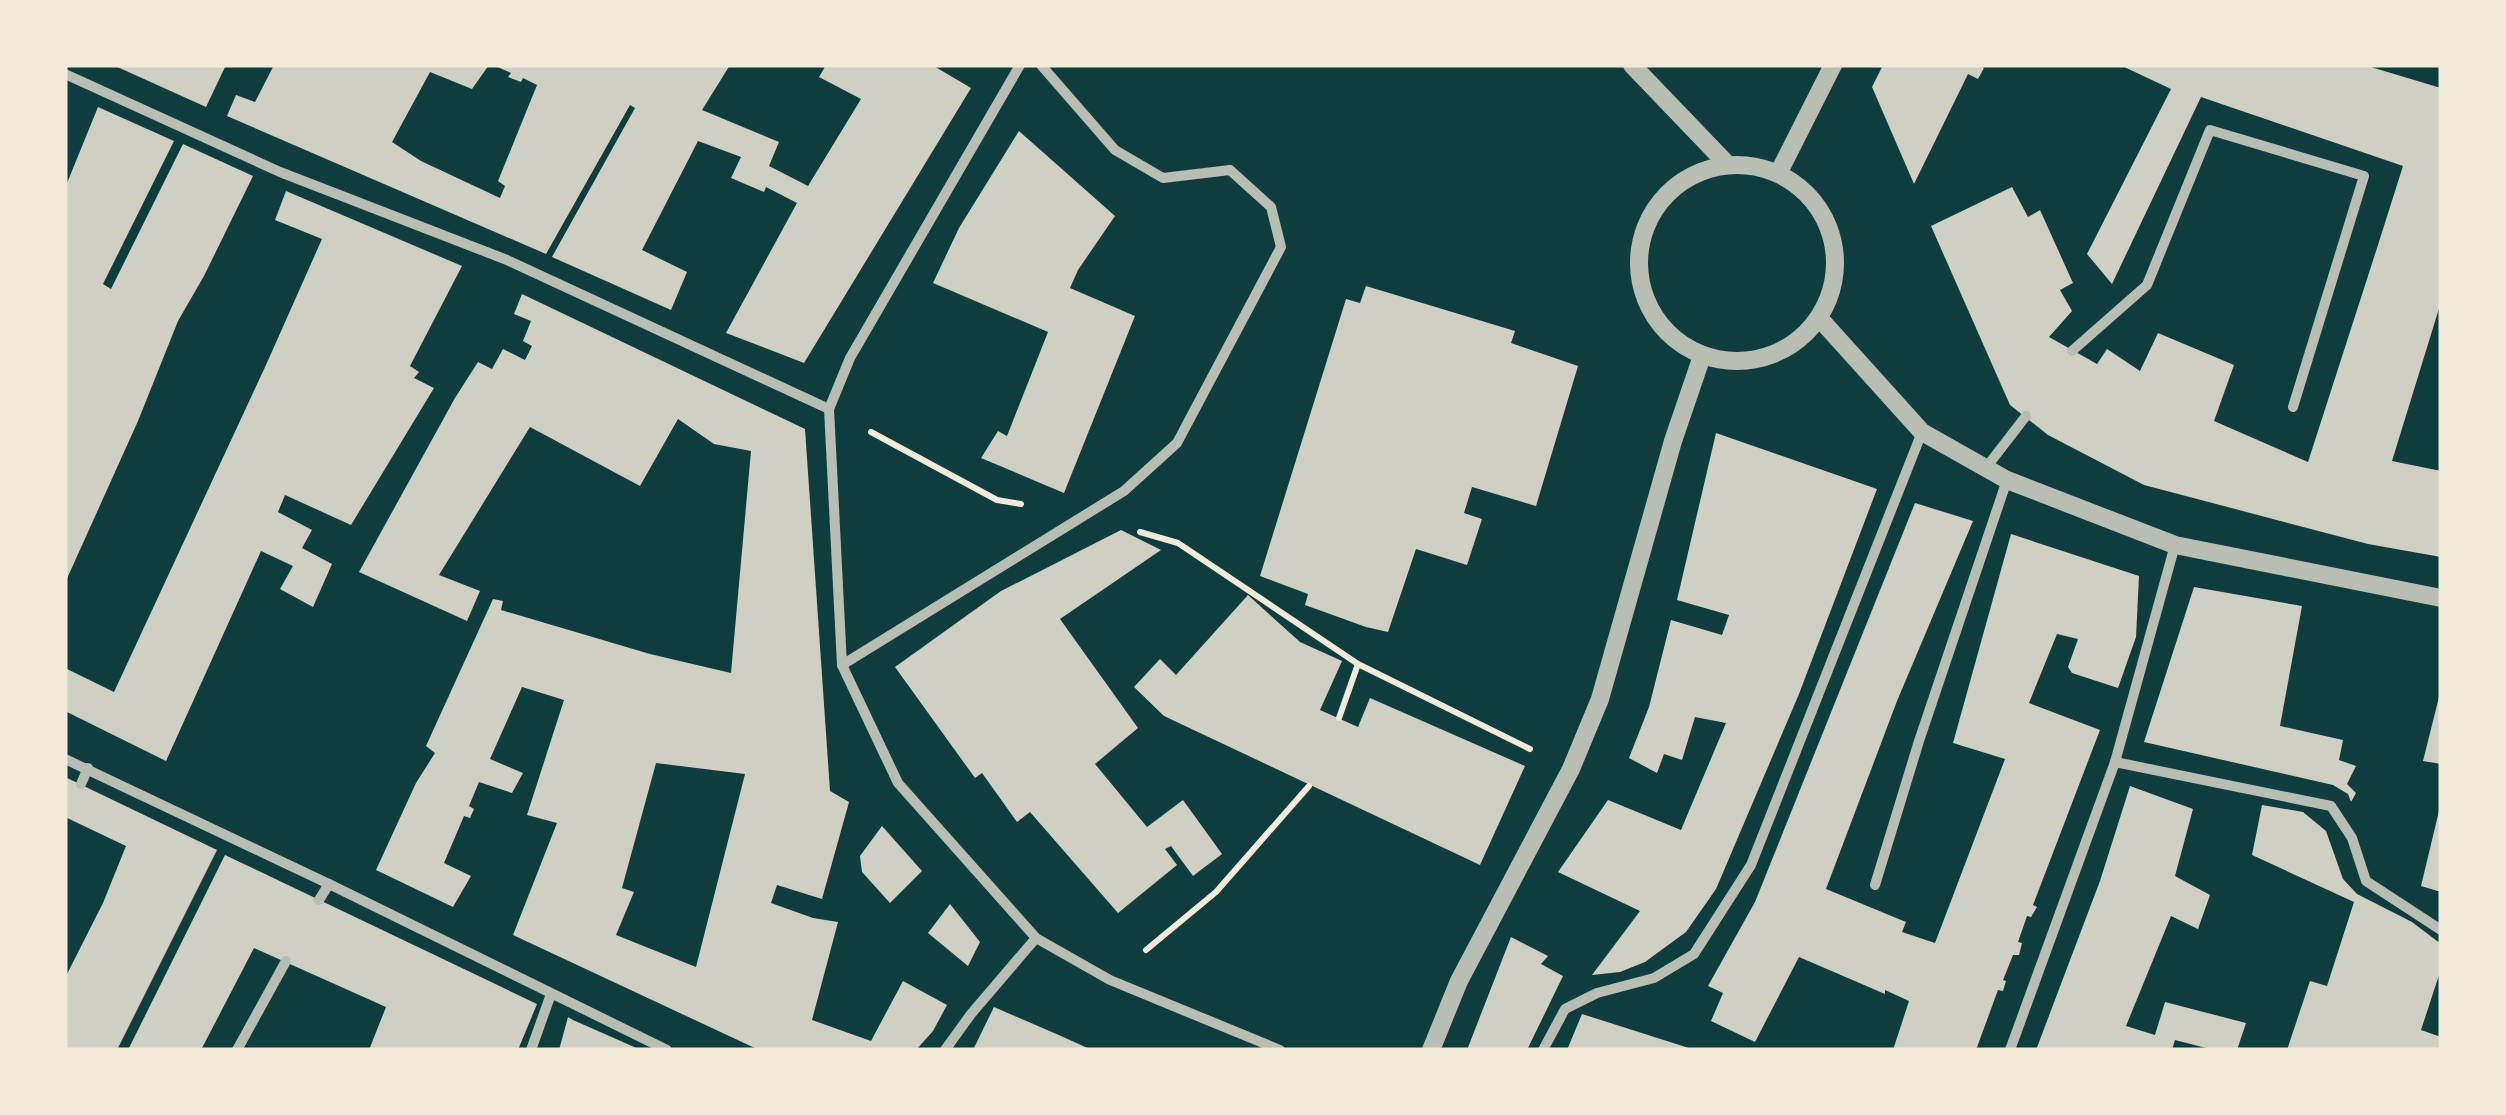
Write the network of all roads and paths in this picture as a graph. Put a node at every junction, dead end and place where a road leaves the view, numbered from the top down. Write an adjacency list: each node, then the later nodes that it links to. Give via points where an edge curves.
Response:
1 (1020, 65): 11 (street, via 850,358)
2 (1040, 65): 17 (street, via 1115,150 1163,178 1230,170 1271,207 1281,246 1177,443 1124,492)
3 (1632, 65): 6 (street)
4 (1833, 65): 7 (street)
5 (65, 74): 11 (street, via 280,172 507,260)
6 (1727, 164): 7 (street); 10 (street, via 1677,182 1644,224 1638,278 1659,327)
7 (1779, 172): 8 (street, via 1822,209 1839,265)
8 (1821, 320): 10 (street, via 1768,360); 14 (street)
9 (2072, 350): 12 (street, via 2147,285 2210,130 2364,176)
10 (1701, 358): 26 (street, via 1600,698)
11 (829, 408): 17 (path, via 998,500); 21 (street)
12 (2293, 408)
13 (2026, 416): 15 (street)
14 (1922, 432): 15 (street); 43 (street, via 1752,865 1694,954 1654,978 1565,1009)
15 (1984, 470): 16 (street)
16 (2007, 480): 18 (street); 30 (street)
17 (1082, 516): 20 (path, via 1178,543); 21 (street)
18 (2174, 546): 19 (street); 24 (street)
19 (2441, 598)
20 (1358, 664): 22 (path); 26 (path)
21 (842, 665): 33 (street, via 898,783)
22 (1339, 718)
23 (65, 759): 25 (street)
24 (2115, 762): 32 (street, via 2331,806 2352,838 2366,880); 44 (street)
25 (88, 768): 27 (street); 29 (street)
26 (1571, 769): 42 (street, via 1460,980)
27 (80, 784)
28 (1309, 786): 35 (path, via 1216,892)
29 (328, 884): 31 (street); 36 (street)
30 (1875, 885)
31 (319, 900)
32 (2441, 930)
33 (1036, 938): 35 (street); 40 (street)
34 (286, 961): 37 (street)
35 (1110, 980): 41 (street)
36 (551, 994): 38 (street); 39 (street)
37 (237, 1050)
38 (530, 1050)
39 (666, 1050)
40 (946, 1050)
41 (1280, 1050)
42 (1431, 1050)
43 (1543, 1050)
44 (2010, 1050)

